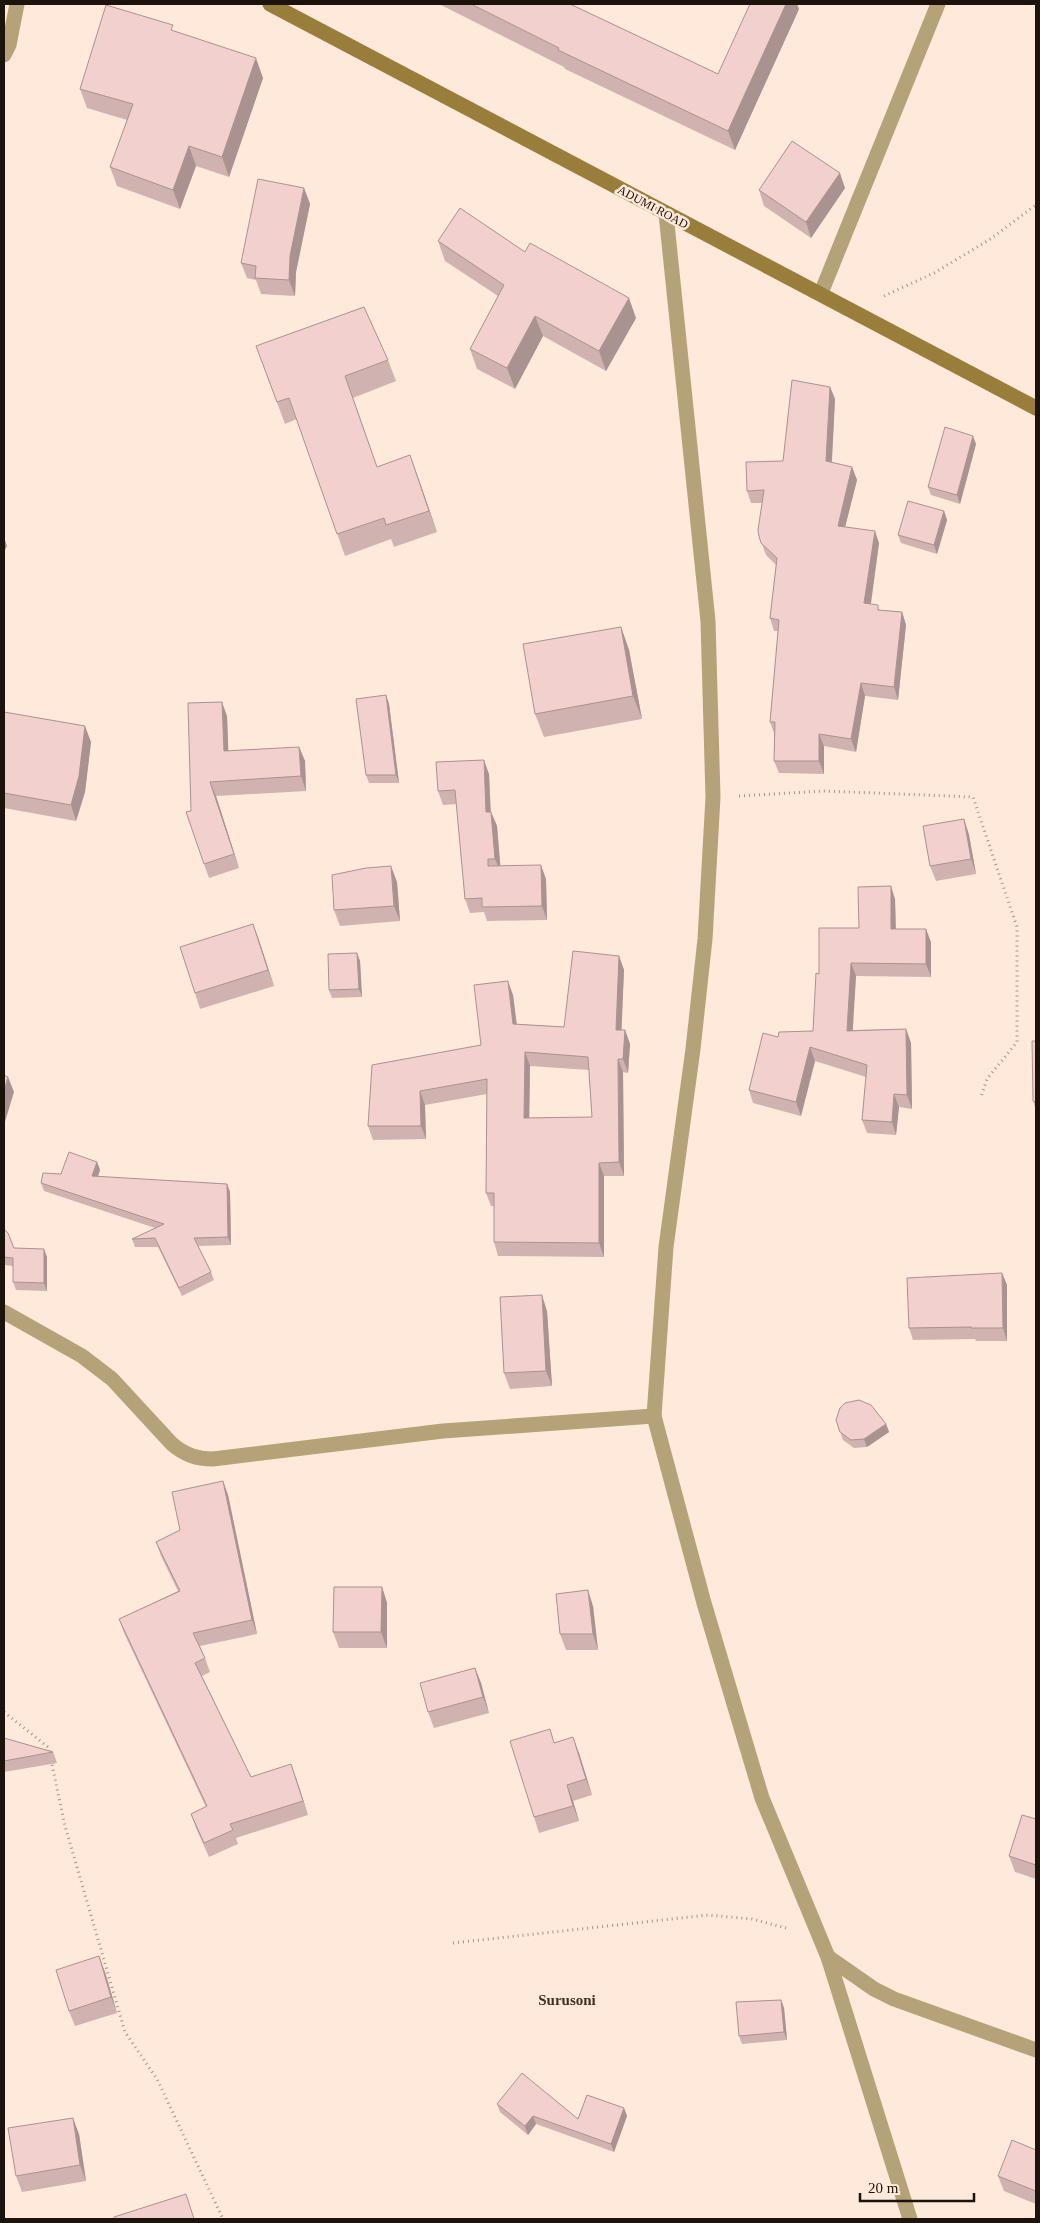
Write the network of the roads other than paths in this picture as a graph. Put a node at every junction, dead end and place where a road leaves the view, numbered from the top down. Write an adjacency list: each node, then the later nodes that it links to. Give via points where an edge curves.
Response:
1 (17, 4): 4 (street)
2 (270, 4): 5 (main road, ADUMI ROAD)
3 (938, 4): 6 (street)
4 (4, 55)
5 (666, 214): 6 (main road, ADUMI ROAD); 9 (street, via 708,622 714,798 705,939 666,1247)
6 (821, 293): 7 (main road, ADUMI ROAD)
7 (1036, 408)
8 (4, 1312): 9 (street, via 82,1356 112,1379 172,1444 182,1452 203,1459 443,1431)
9 (654, 1416): 10 (street, via 704,1603 762,1798)
10 (828, 1957): 11 (street, via 894,1999); 12 (street)
11 (1036, 2050)
12 (910, 2219)

